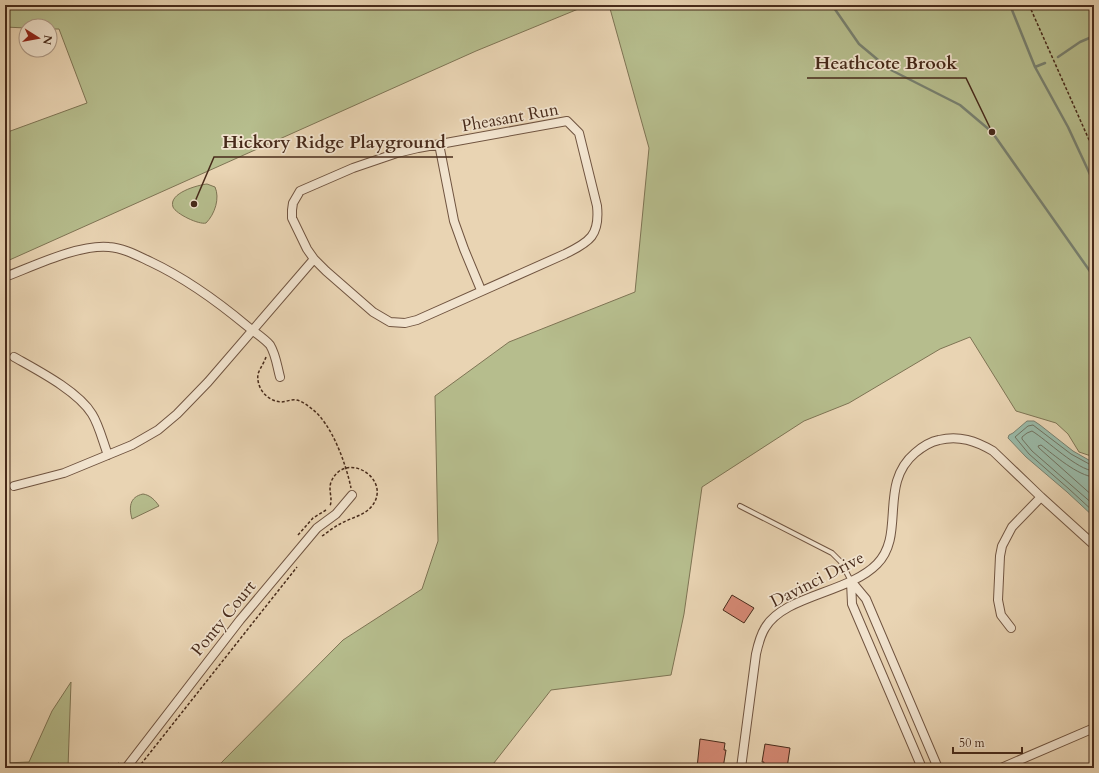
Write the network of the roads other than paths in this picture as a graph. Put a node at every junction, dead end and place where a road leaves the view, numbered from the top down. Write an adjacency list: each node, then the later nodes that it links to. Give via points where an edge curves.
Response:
1 (439, 144): 2 (street, Pheasant Run, via 397,153 353,168 300,191 293,203 292,218); 4 (street, via 454,221); 4 (street, Pheasant Run, via 567,121 579,133 597,206 598,218 592,236 570,251)
2 (314, 259): 4 (street, Pheasant Run, via 373,312 390,322 405,323 417,320); 5 (street)
3 (5, 277): 5 (street, via 73,252 92,247 109,247 138,255 171,271 218,302)
4 (481, 290)
5 (252, 330): 7 (street, via 269,344); 8 (street, via 177,414 151,434)
6 (14, 357): 8 (street, via 47,376 81,402 92,414)
7 (280, 377)
8 (108, 455): 9 (street, via 64,472)
9 (14, 486)
10 (352, 495): 19 (street, Ponty Court, via 336,514 317,528 184,691)
11 (1041, 497): 13 (street, Davinci Drive); 14 (street, Davinci Drive, via 993,451 984,446 962,438 934,441 910,457 897,481 893,492 890,542 886,553 870,570); 15 (street, via 1012,527 1002,546 998,600 1001,615)
12 (740, 506): 14 (lane, via 832,553 841,562)
13 (1094, 545)
14 (851, 581): 16 (street, via 866,599); 17 (street, via 852,604); 20 (street, Davinci Drive, via 784,609 773,617 765,628 756,654)
15 (1011, 628)
16 (895, 667): 17 (street); 22 (street)
17 (882, 672): 21 (street)
18 (1094, 728): 23 (street)
19 (126, 768)
20 (742, 768)
21 (922, 768)
22 (938, 768)
23 (1001, 768)

